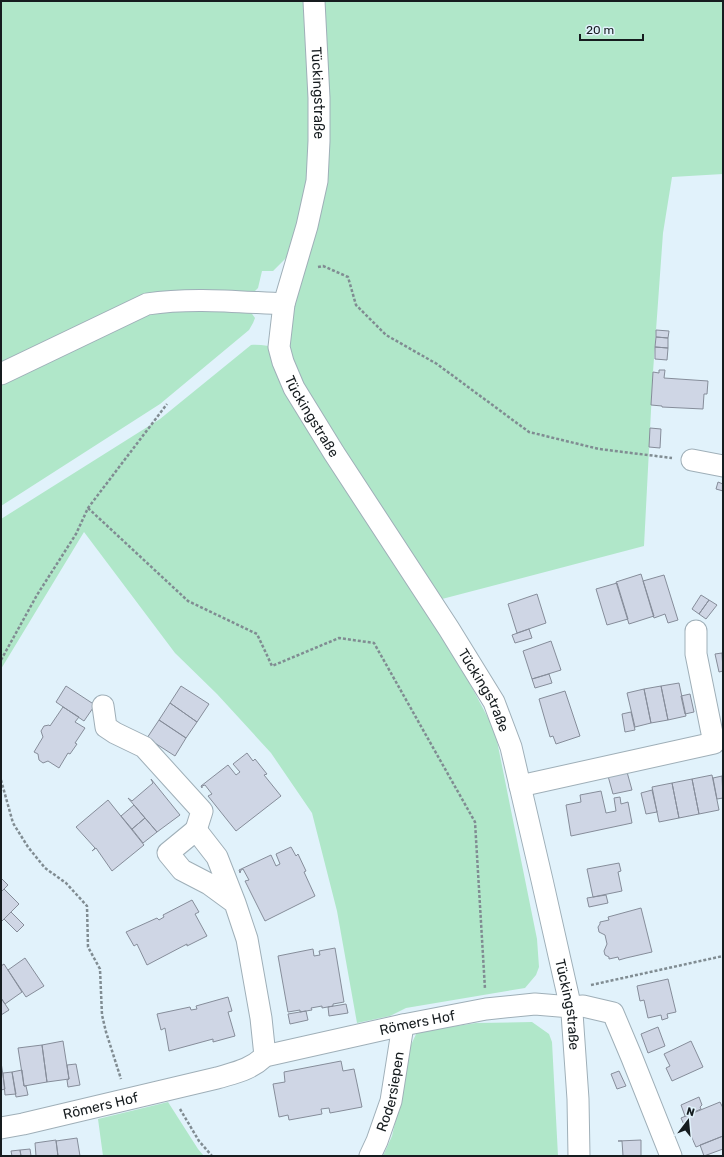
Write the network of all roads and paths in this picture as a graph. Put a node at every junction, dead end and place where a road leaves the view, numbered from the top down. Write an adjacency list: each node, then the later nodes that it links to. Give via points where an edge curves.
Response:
1 (314, 1): 2 (street, Tückingstraße, via 320,141 317,181 307,226)
2 (293, 270): 3 (street, Tückingstraße); 6 (path, via 323,266 348,277 356,305 386,335 437,364 529,432 599,449)
3 (284, 304): 4 (street, via 168,301 147,304); 13 (street, Tückingstraße, via 279,347 294,388 494,702 511,746)
4 (1, 374)
5 (168, 404): 8 (path)
6 (692, 460): 7 (street)
7 (723, 466)
8 (88, 508): 10 (path, via 76,534 37,595); 18 (path, via 188,601 257,634 272,666 339,638 374,643 475,822)
9 (696, 630): 13 (street, via 696,654 714,743)
10 (1, 660)
11 (103, 706): 14 (street, via 106,727 144,747 202,811)
12 (1, 780): 22 (path, via 13,823 28,847 45,868 66,883 87,906 88,947 100,969 102,1015)
13 (520, 786): 17 (street, Tückingstraße)
14 (196, 830): 15 (street, via 217,857); 15 (street, via 168,853 182,870 209,884)
15 (236, 903): 20 (street, via 247,939)
16 (723, 956): 17 (path)
17 (569, 999): 18 (street, Römers Hof); 26 (street, Tückingstraße, via 575,1050); 27 (street, Römers Hof, via 583,1006 613,1013)
18 (486, 1009): 19 (street, Römers Hof)
19 (403, 1025): 20 (street, Römers Hof); 25 (street, Rodersiepen, via 391,1101 378,1141)
20 (266, 1056): 21 (street, Römers Hof, via 246,1070)
21 (171, 1088): 22 (street, Römers Hof); 24 (path, via 199,1141)
22 (128, 1100): 23 (street, Römers Hof)
23 (1, 1128)
24 (212, 1156)
25 (370, 1156)
26 (579, 1156)
27 (671, 1156)

